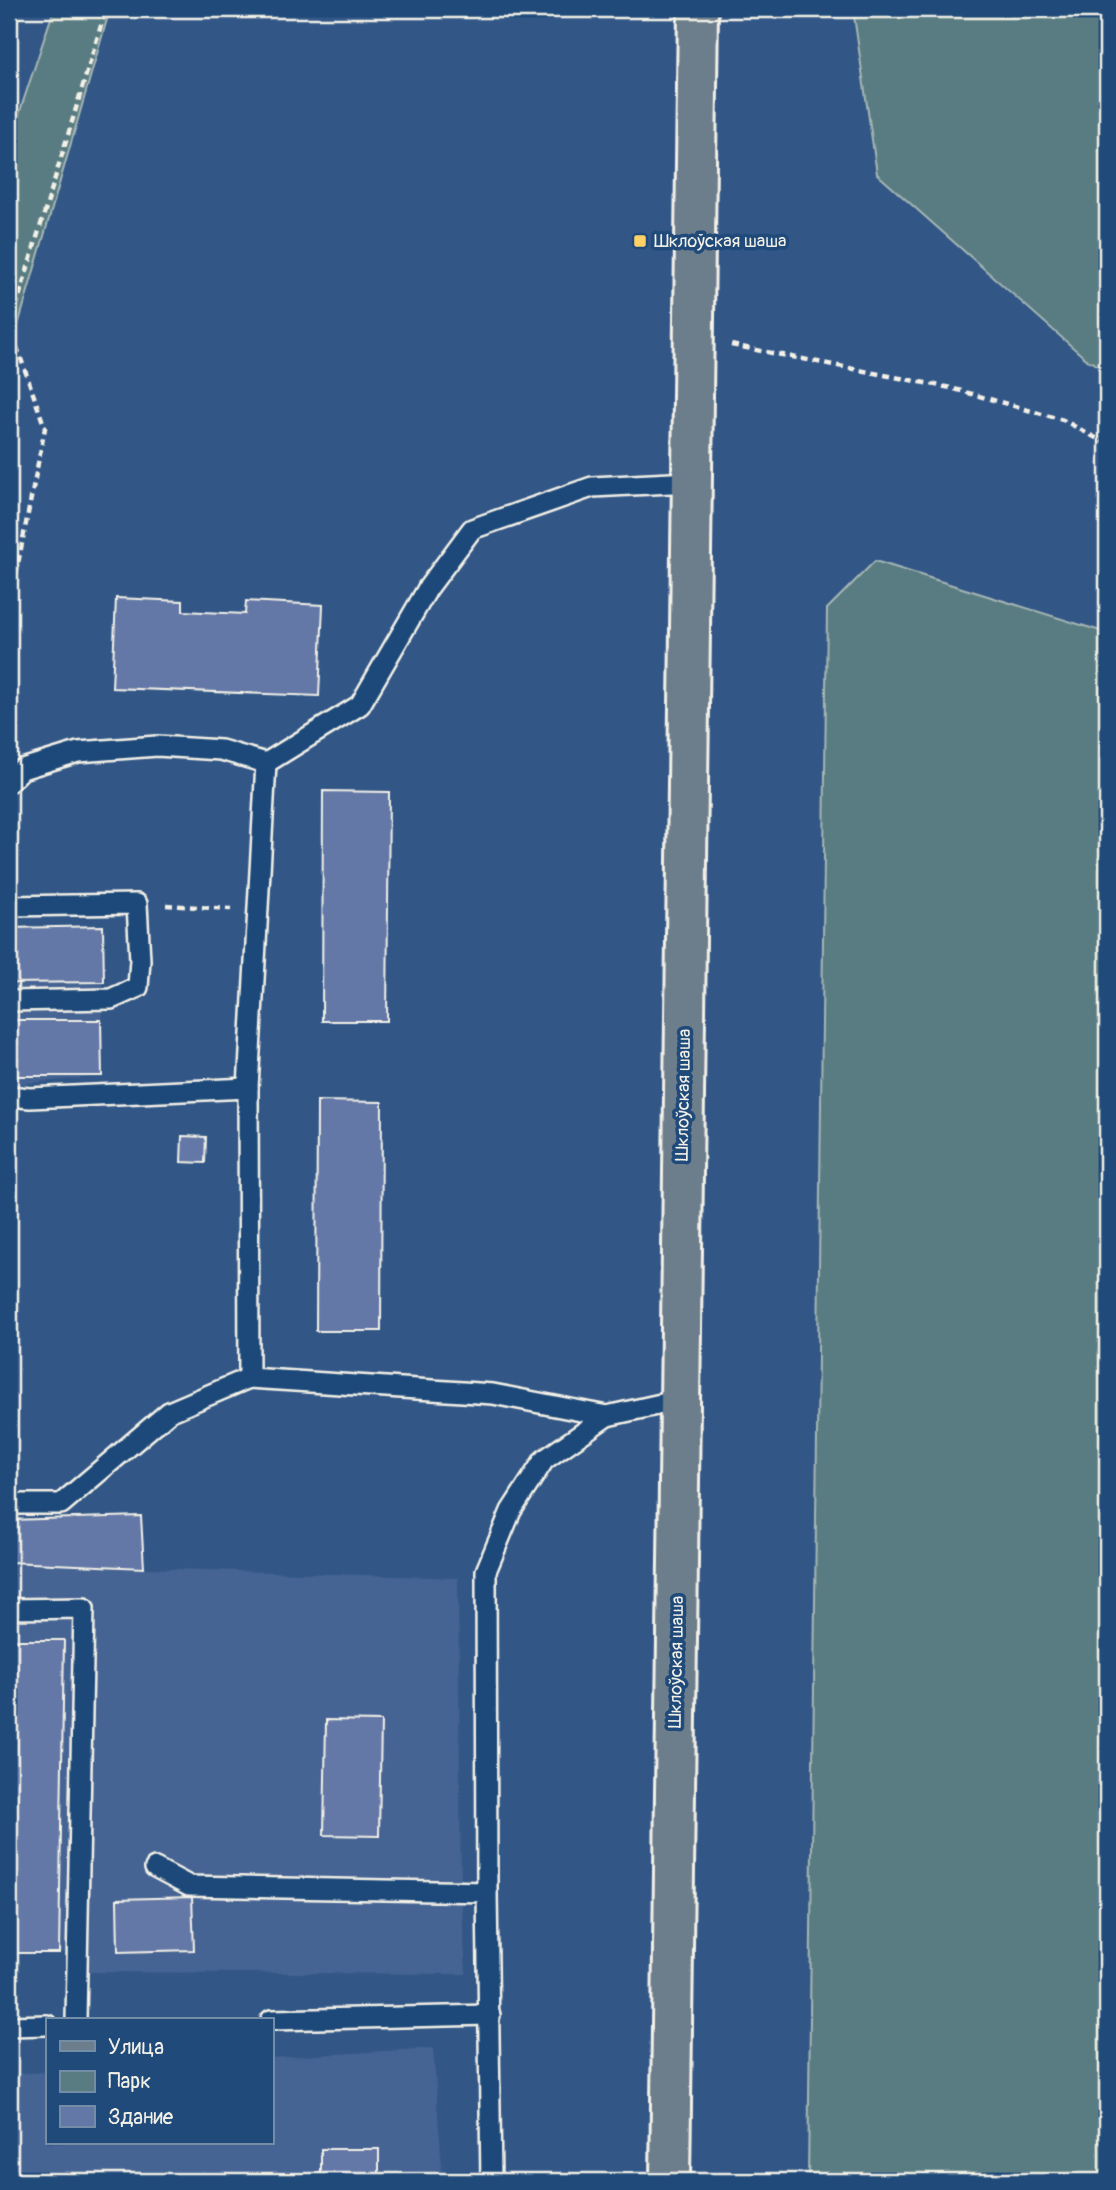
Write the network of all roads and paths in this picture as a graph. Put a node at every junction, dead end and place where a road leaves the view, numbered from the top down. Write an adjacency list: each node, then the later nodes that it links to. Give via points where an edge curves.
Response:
1 (106, 9): 6 (path, via 10,327 45,428)
2 (698, 9): 3 (main road, Шклоўская шаша)
3 (693, 344): 4 (path, via 723,344 951,388 1063,420); 5 (main road, Шклоўская шаша)
4 (1107, 444)
5 (691, 482): 7 (lane, via 592,487 471,529 428,588 359,705); 16 (main road, Шклоўская шаша)
6 (9, 609)
7 (266, 764): 8 (lane, via 221,750 157,746 78,752 22,769); 11 (lane)
8 (9, 782)
9 (137, 904): 10 (lane); 11 (path); 12 (lane, via 138,987 111,999)
10 (9, 906)
11 (258, 911): 13 (lane)
12 (9, 1001)
13 (248, 1088): 14 (lane); 15 (lane)
14 (9, 1096)
15 (249, 1378): 17 (lane, via 493,1394); 18 (lane, via 169,1412 61,1504)
16 (679, 1400): 17 (lane); 28 (main road, Шклоўская шаша)
17 (607, 1416): 21 (lane, via 544,1460 511,1511 486,1571)
18 (9, 1504)
19 (9, 1609): 23 (lane, via 83,1608)
20 (155, 1868): 21 (lane, via 189,1886)
21 (487, 1892): 22 (lane)
22 (490, 2015): 24 (lane); 27 (lane)
23 (76, 2018)
24 (273, 2020)
25 (46, 2025): 26 (lane)
26 (9, 2026)
27 (491, 2181)
28 (670, 2181)

